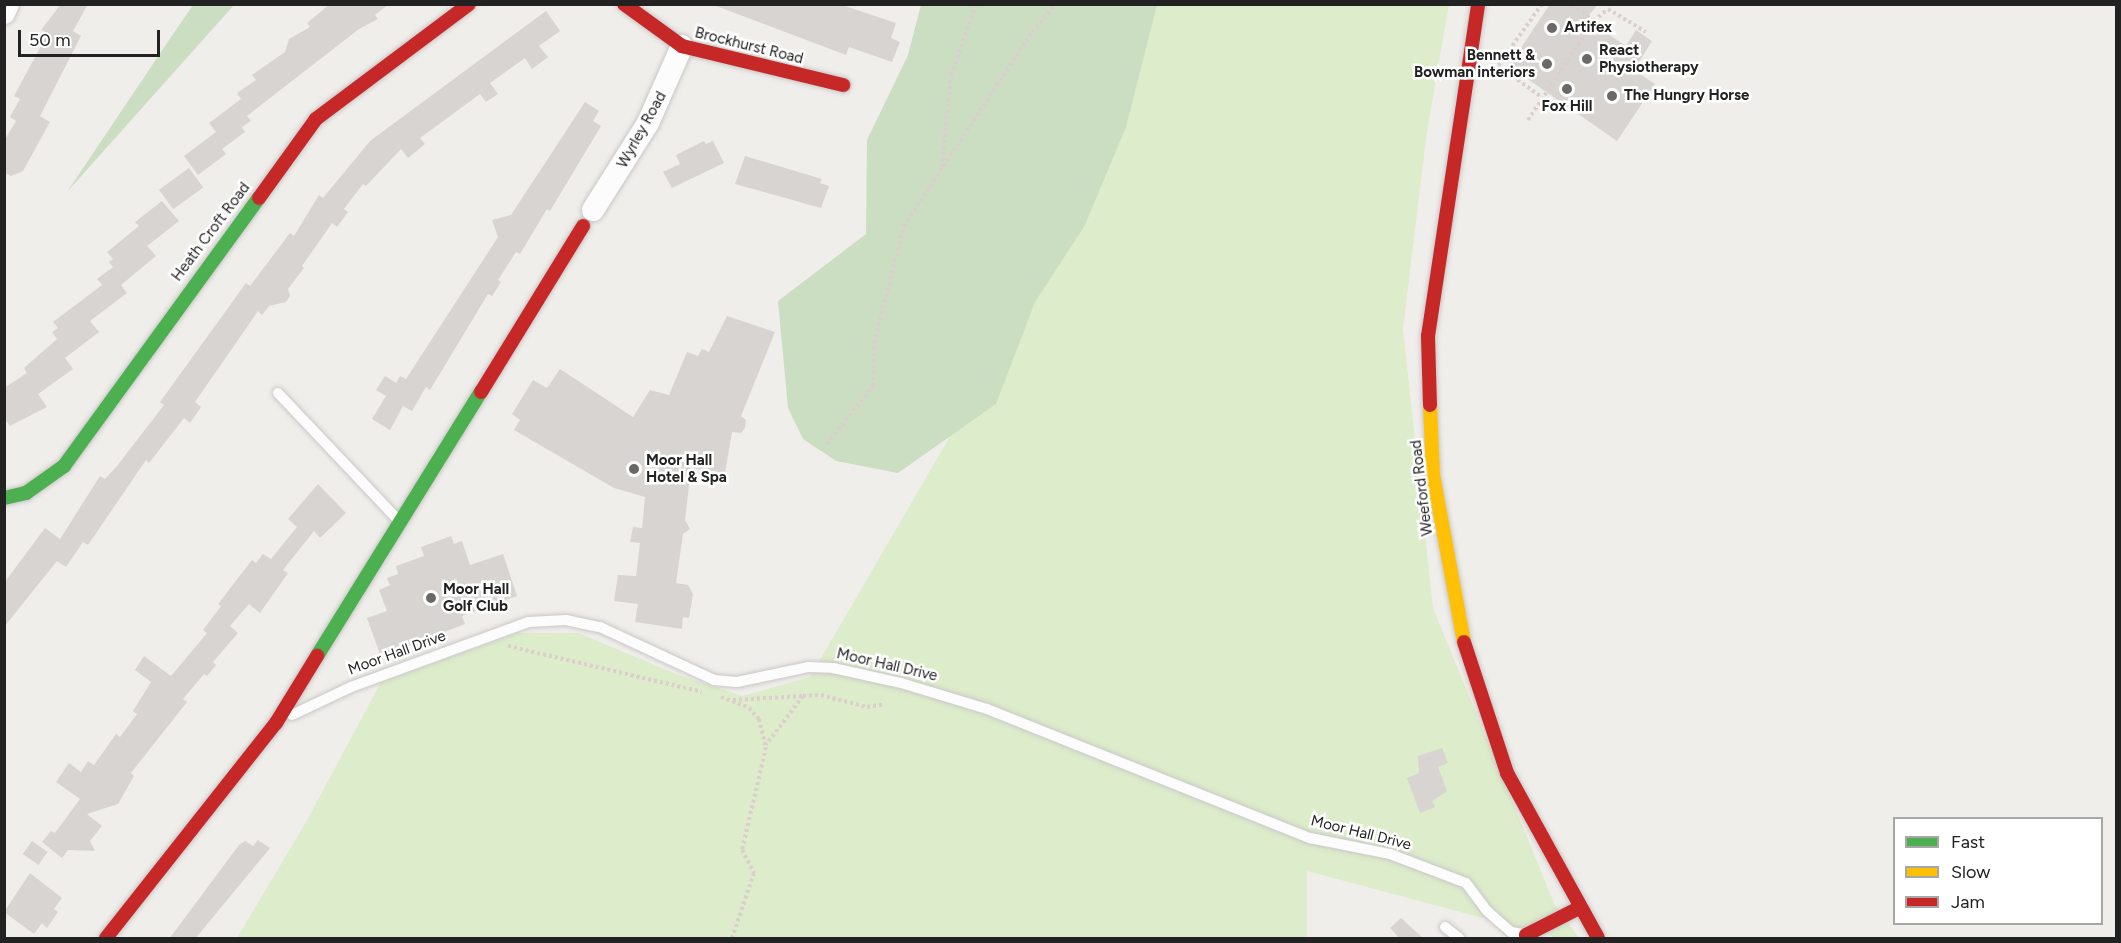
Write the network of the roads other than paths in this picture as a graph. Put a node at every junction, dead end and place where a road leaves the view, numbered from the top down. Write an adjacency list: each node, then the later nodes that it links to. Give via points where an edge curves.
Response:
1 (8, 4): 5 (street)
2 (469, 4): 10 (street, Heath Croft Road, via 316,119 64,466 26,493)
3 (624, 4): 6 (street, Brockhurst Road)
4 (1478, 4): 13 (street, Weeford Road, via 1428,336 1433,475 1456,612 1479,696 1508,773)
5 (4, 13)
6 (682, 46): 7 (street, Brockhurst Road); 8 (street, Wyrley Road, via 648,123)
7 (843, 86)
8 (588, 218): 11 (street)
9 (278, 393): 11 (lane)
10 (4, 498)
11 (400, 522): 12 (street)
12 (276, 723): 15 (lane, Moor Hall Drive, via 351,687 529,622 566,620 600,627 714,680 737,682 808,667 833,668 901,682 987,709 1310,838 1390,854 1466,883 1487,911 1511,932); 16 (street, Moor Hall Drive)
13 (1580, 908): 15 (street, Moor Hall Drive); 18 (street, Weeford Road)
14 (1445, 927): 17 (lane)
15 (1527, 937)
16 (106, 939)
17 (1459, 939)
18 (1598, 939)

